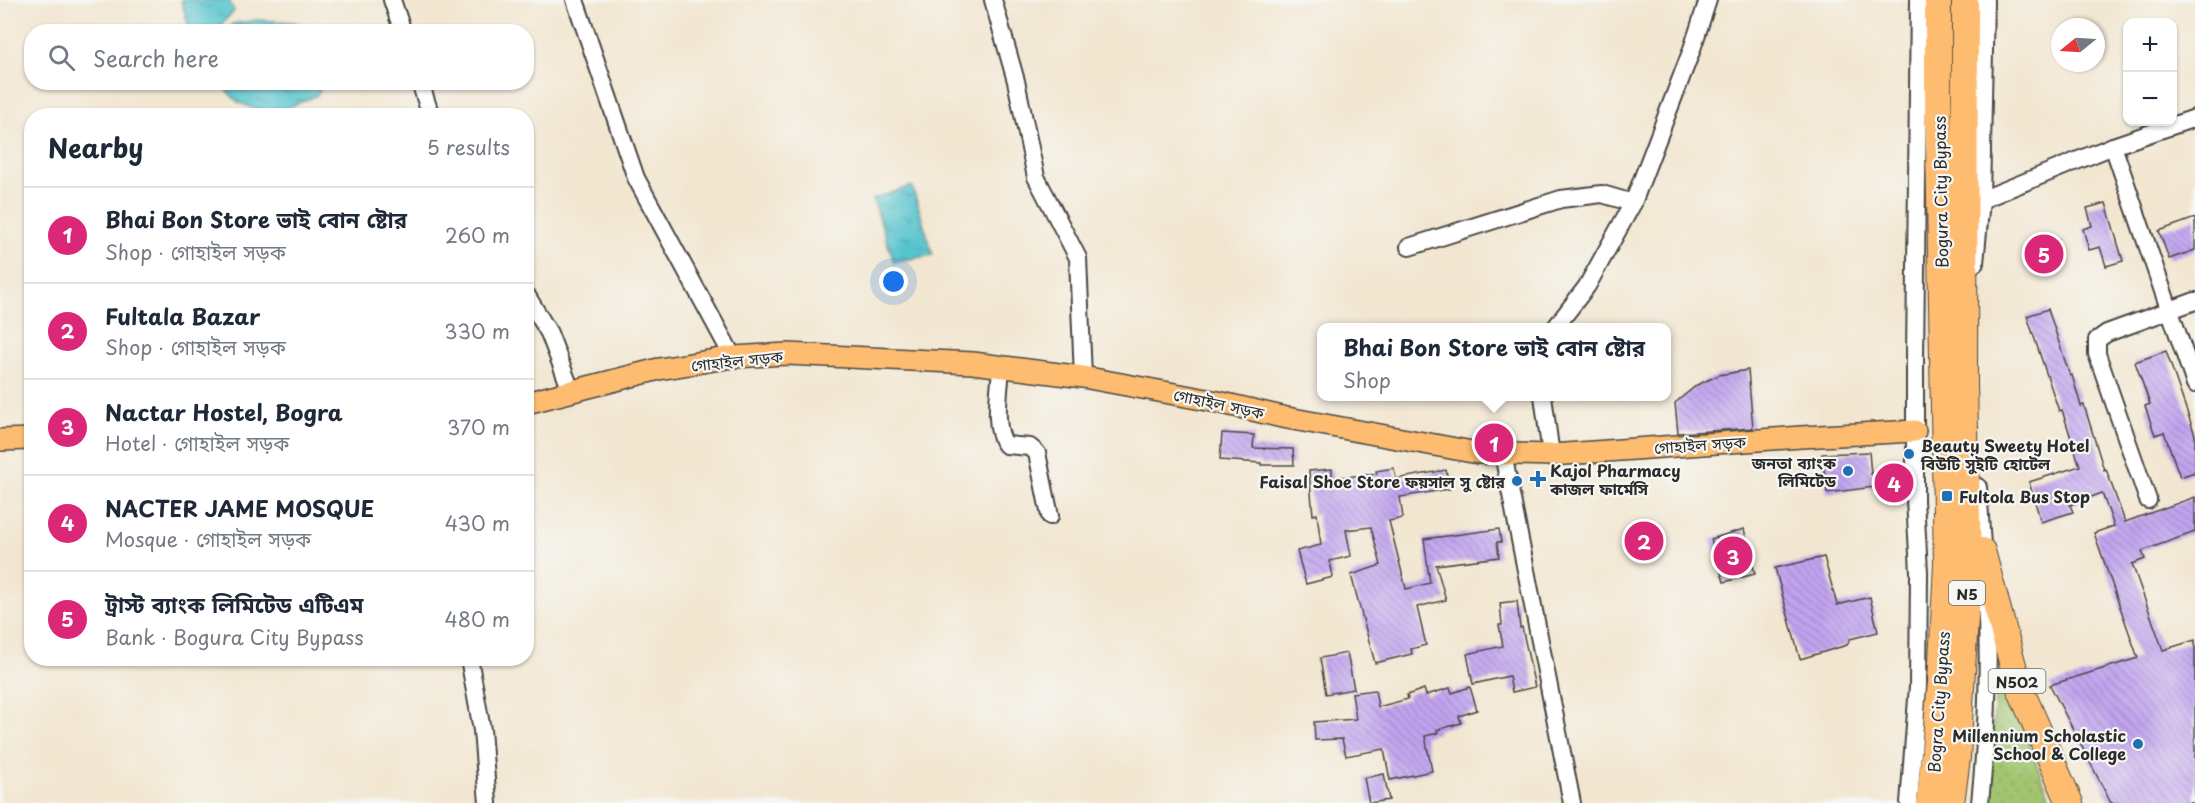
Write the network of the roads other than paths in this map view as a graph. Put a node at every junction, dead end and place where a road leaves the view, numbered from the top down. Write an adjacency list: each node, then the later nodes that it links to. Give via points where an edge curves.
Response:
1 (392, 0): 9 (street)
2 (575, 0): 21 (street, via 636,178)
3 (993, 0): 23 (street, via 1016,81 1036,177 1078,258)
4 (1708, 0): 15 (street)
5 (1919, 0): 29 (street)
6 (1938, 0): 24 (highway, Bogura City Bypass / N5, via 1938,94)
7 (1965, 0): 24 (highway, Bogura City Bypass)
8 (1985, 0): 14 (street)
9 (400, 24)
10 (423, 90): 11 (street)
11 (428, 108)
12 (2195, 118): 13 (street)
13 (2113, 146): 14 (street); 19 (street)
14 (1981, 200): 36 (street, via 1973,282 1975,447)
15 (1633, 203): 16 (street, via 1602,194 1562,199); 20 (street, via 1587,286)
16 (1409, 247)
17 (2195, 301): 19 (street)
18 (534, 308): 26 (street, via 549,333)
19 (2169, 309): 25 (street); 34 (street, via 2107,333 2097,340 2096,346)
20 (1558, 323)
21 (733, 357): 22 (main road, গোহাইল সড়ক, via 878,357); 26 (main road, গোহাইল সড়ক, via 659,369)
22 (1001, 367): 23 (main road, গোহাইল সড়ক); 35 (street, via 998,427 1002,440 1006,445 1030,447 1036,453)
23 (1083, 377): 32 (main road, গোহাইল সড়ক, via 1402,440)
24 (1953, 384): 41 (highway, Bogra City Bypass / N5, via 1941,682); 42 (highway, Bogra City Bypass / N5, via 1968,565)
25 (2195, 384)
26 (572, 393): 27 (main road, গোহাইল সড়ক)
27 (534, 401)
28 (1544, 401): 33 (street)
29 (1915, 431): 33 (main road, গোহাইল সড়ক); 40 (street, via 1918,686)
30 (24, 439): 31 (main road)
31 (0, 440)
32 (1503, 454): 33 (main road, গোহাইল সড়ক); 39 (street)
33 (1551, 455)
34 (2148, 500)
35 (1050, 516)
36 (1982, 552): 43 (street, via 1989,644 1987,735); 44 (highway, N502, via 2018,684)
37 (470, 666): 38 (street, via 482,730)
38 (488, 803)
39 (1572, 803)
40 (1909, 803)
41 (1930, 803)
42 (1952, 803)
43 (1980, 803)
44 (2070, 803)

